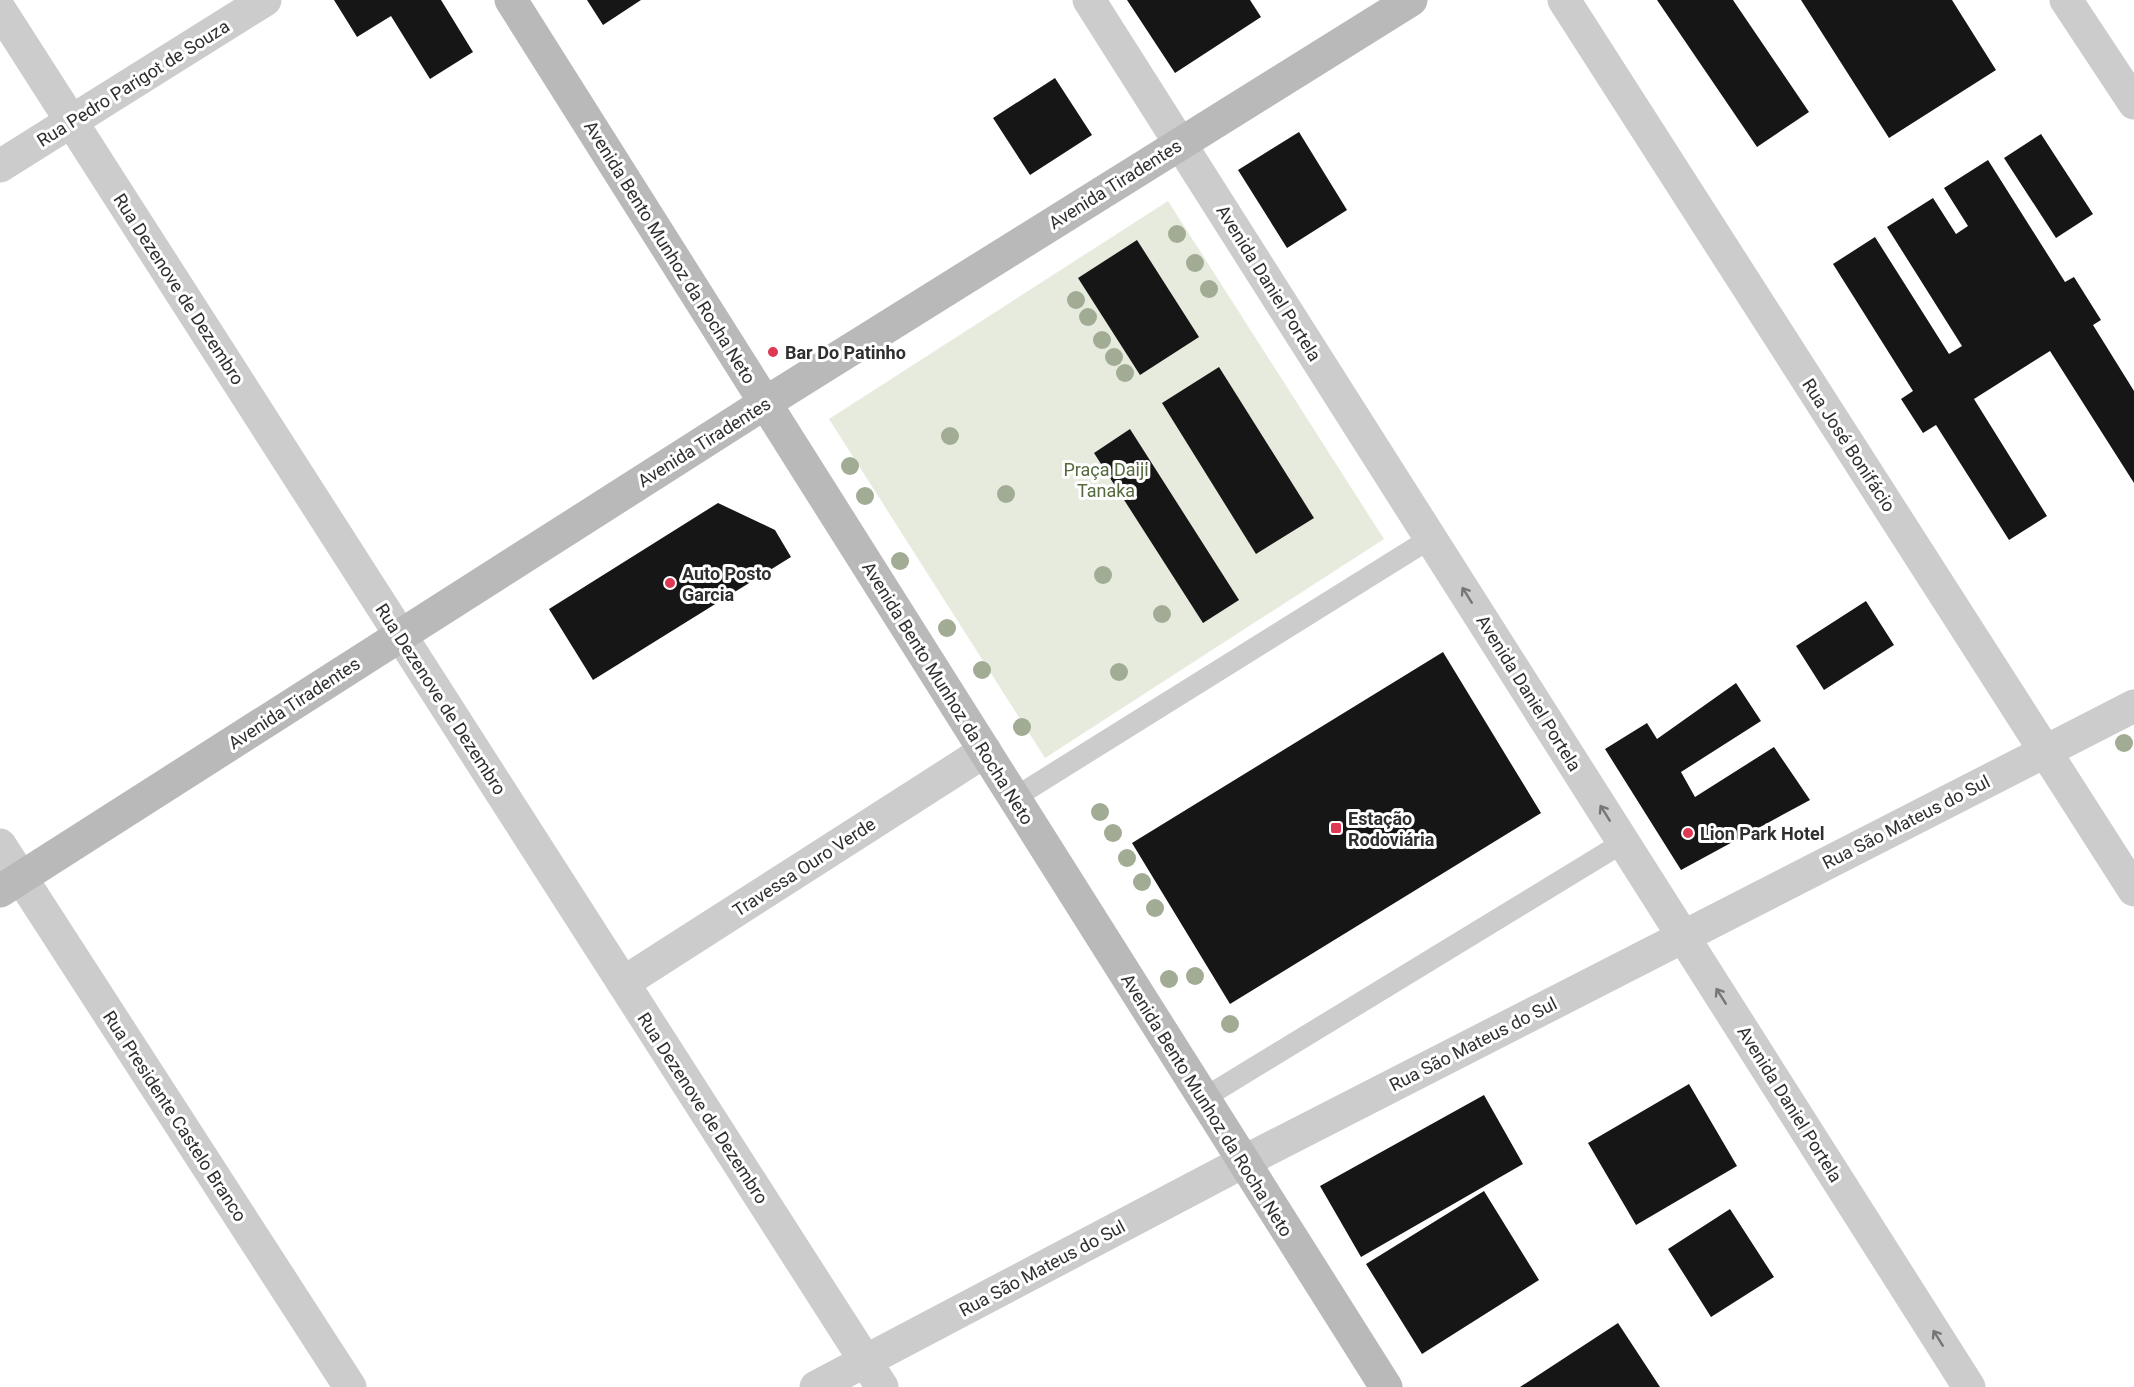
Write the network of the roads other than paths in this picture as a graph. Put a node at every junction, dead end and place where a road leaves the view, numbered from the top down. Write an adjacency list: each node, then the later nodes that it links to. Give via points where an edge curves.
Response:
1 (265, 0): 9 (street, Rua Pedro Parigot de Souza)
2 (511, 0): 12 (main road, Avenida Bento Munhoz da Rocha Neto)
3 (1089, 0): 10 (street, Avenida Daniel Portela)
4 (1411, 0): 10 (main road, Avenida Tiradentes)
5 (1564, 0): 17 (street, Rua José Bonifácio)
6 (2066, 0): 8 (street)
7 (0, 10): 9 (street, Rua Dezenove de Dezembro)
8 (2134, 104)
9 (71, 122): 11 (street, Rua Pedro Parigot de Souza); 14 (street, Rua Dezenove de Dezembro)
10 (1180, 144): 12 (main road, Avenida Tiradentes); 13 (street, Avenida Daniel Portela)
11 (0, 166)
12 (765, 403): 14 (main road, Avenida Tiradentes); 16 (main road, Avenida Bento Munhoz da Rocha Neto)
13 (1431, 538): 18 (lane); 19 (street, Avenida Daniel Portela, one-way to 13)
14 (400, 635): 21 (main road, Avenida Tiradentes); 24 (street, Rua Dezenove de Dezembro)
15 (2134, 706): 17 (street, Rua São Mateus do Sul)
16 (985, 752): 18 (main road, Avenida Bento Munhoz da Rocha Neto); 24 (street, Travessa Ouro Verde)
17 (2045, 752): 22 (street, Rua José Bonifácio); 23 (street, Rua São Mateus do Sul)
18 (1014, 798): 25 (main road, Avenida Bento Munhoz da Rocha Neto)
19 (1624, 842): 23 (street, Avenida Daniel Portela); 25 (lane)
20 (0, 845): 21 (street, Rua Presidente Castelo Branco)
21 (11, 884): 28 (street, Rua Presidente Castelo Branco)
22 (2134, 890)
23 (1684, 936): 26 (street, Rua São Mateus do Sul); 31 (street, Avenida Daniel Portela, one-way to 23)
24 (623, 983): 27 (street, Rua Dezenove de Dezembro)
25 (1204, 1098): 26 (main road, Avenida Bento Munhoz da Rocha Neto)
26 (1243, 1162): 27 (street, Rua São Mateus do Sul); 30 (main road, Avenida Bento Munhoz da Rocha Neto)
27 (874, 1374): 29 (street, Rua São Mateus do Sul)
28 (350, 1387)
29 (816, 1387)
30 (1386, 1387)
31 (1969, 1387)

